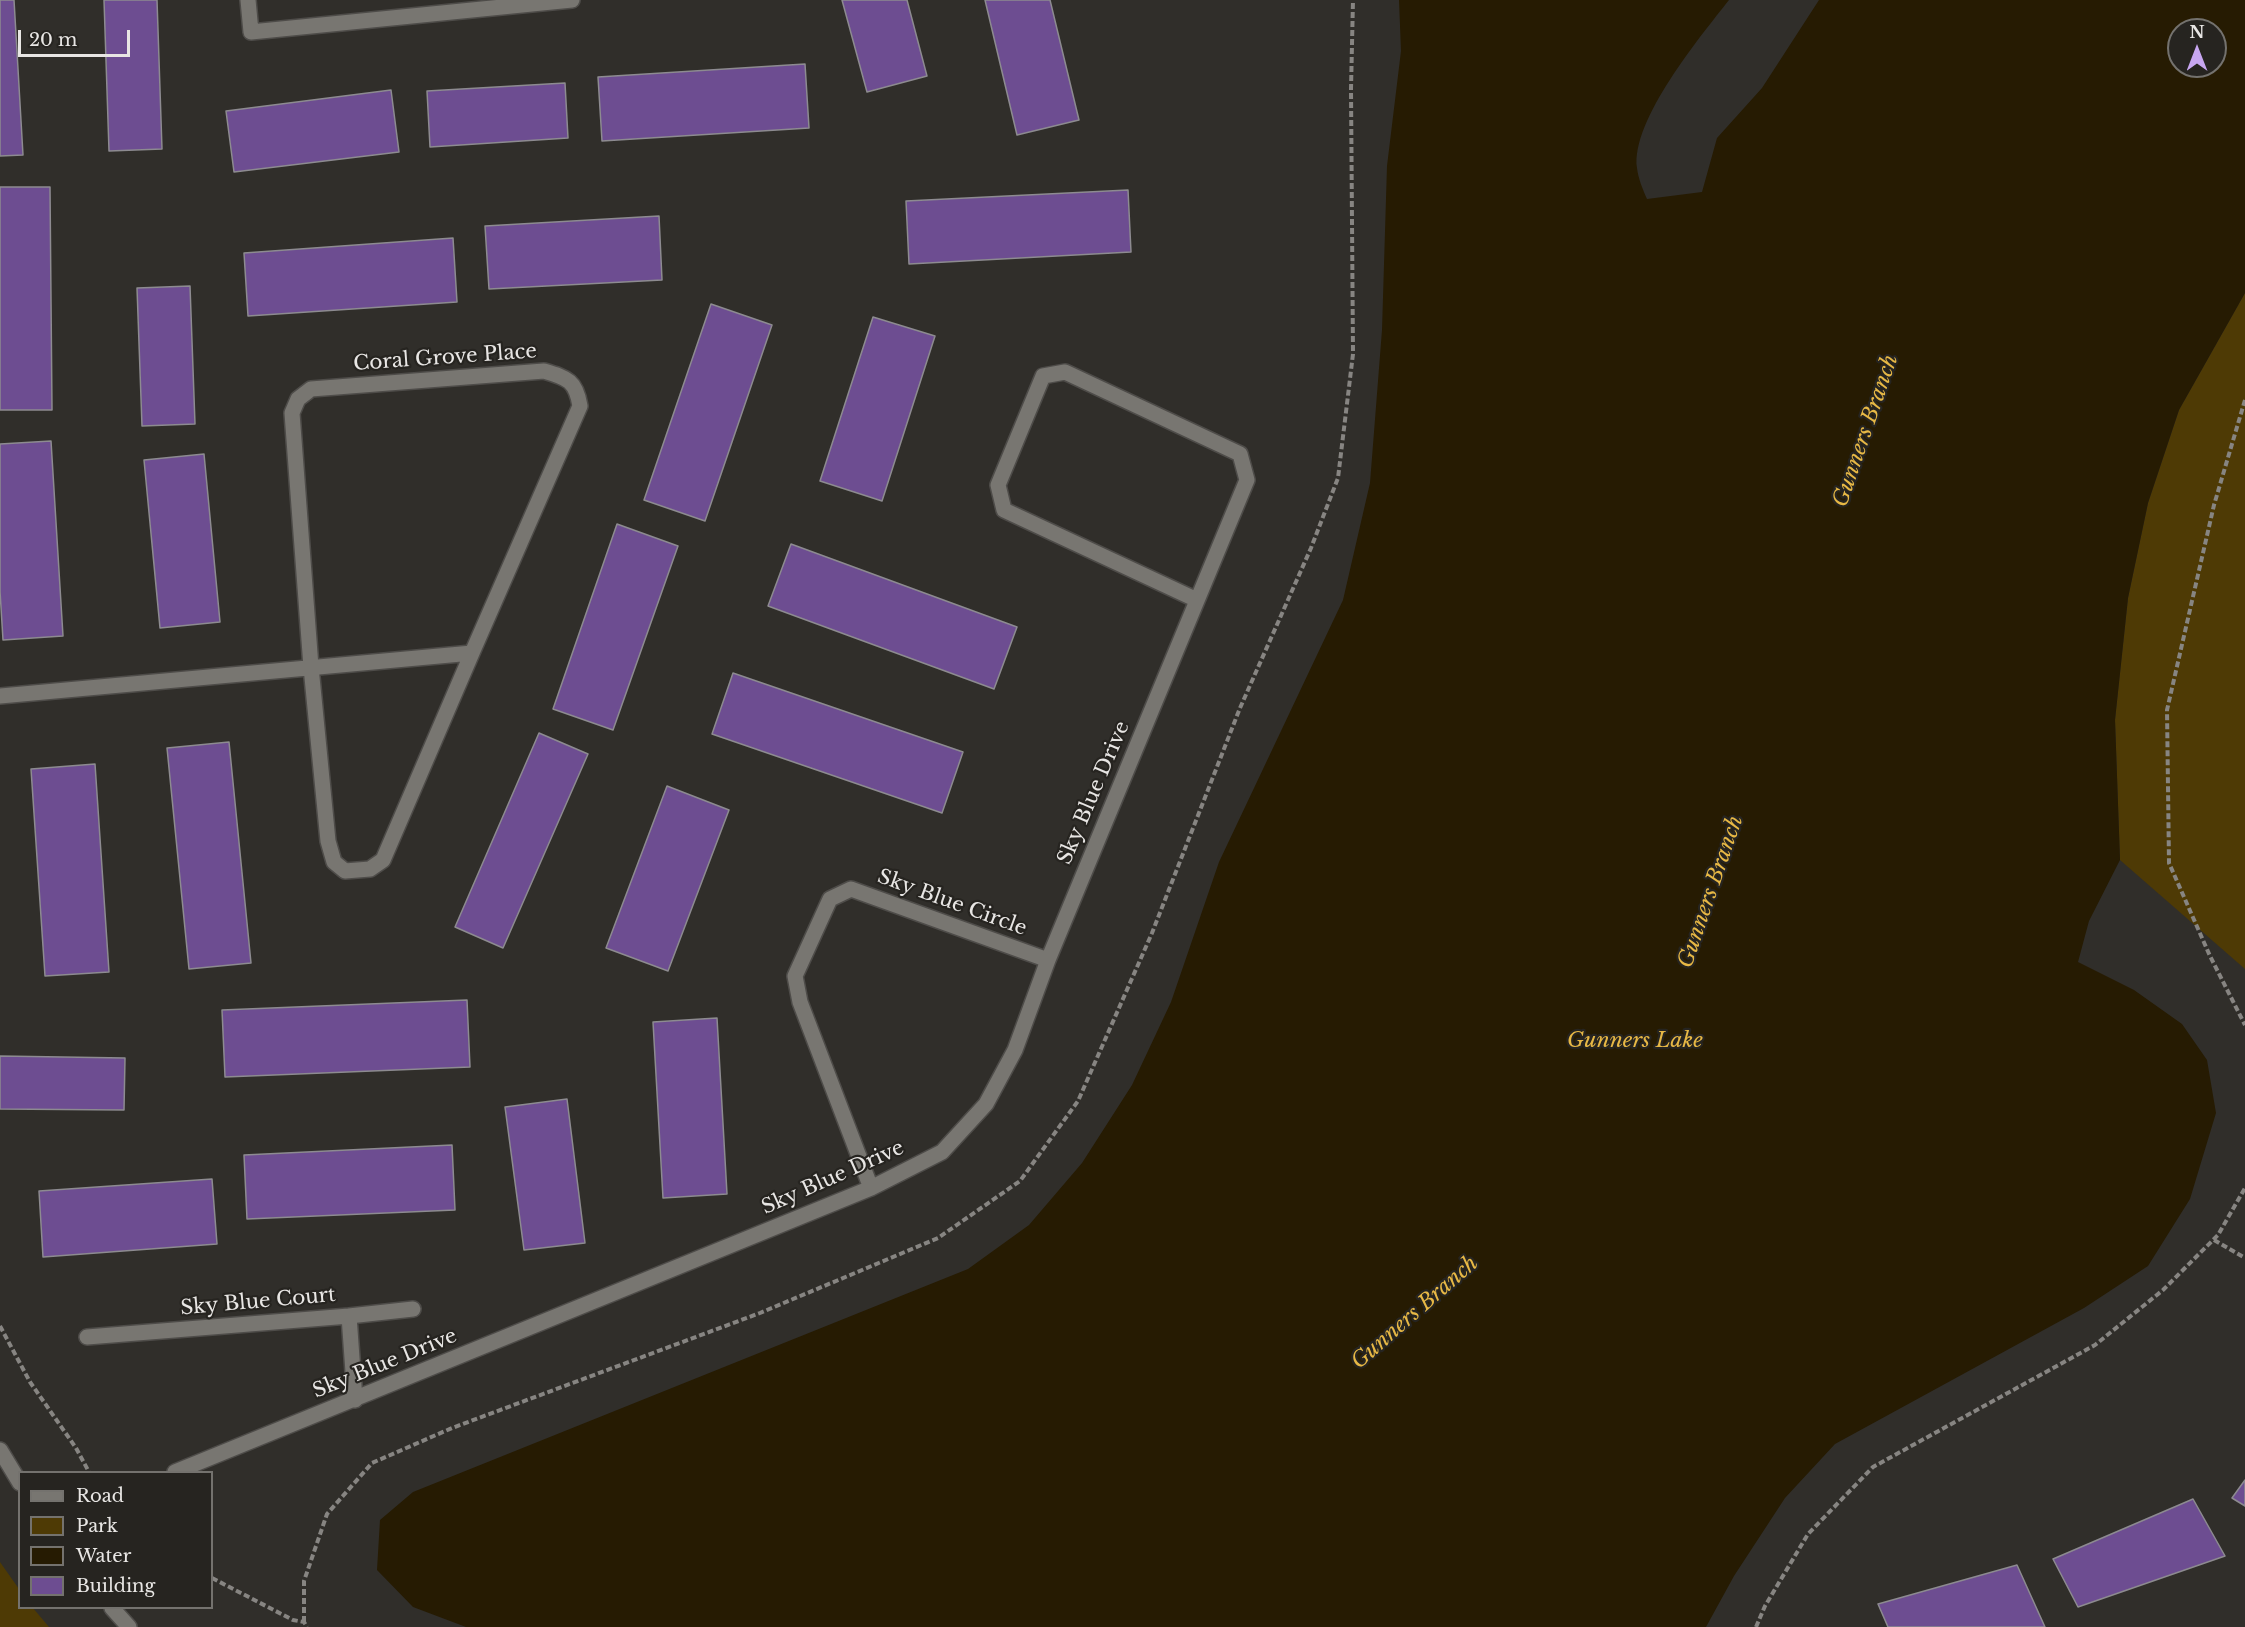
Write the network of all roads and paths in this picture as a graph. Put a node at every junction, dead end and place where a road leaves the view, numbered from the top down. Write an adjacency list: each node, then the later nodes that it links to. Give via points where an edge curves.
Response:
1 (248, 0): 2 (street, via 251,32)
2 (572, 0)
3 (2245, 400): 9 (path, via 2214,505 2167,710 2169,863)
4 (1197, 600): 4 (street, Sky Blue Drive, via 1247,480 1240,454 1065,372 1043,376 998,485 1004,510); 8 (street, Sky Blue Drive)
5 (472, 653): 6 (street); 6 (street, Coral Grove Place, via 383,860 370,869 345,871 334,862 328,841); 6 (street, Coral Grove Place, via 580,406 577,388 563,376 544,371 311,388 298,399 292,413)
6 (311, 667): 7 (street)
7 (0, 696)
8 (1048, 960): 10 (street, Sky Blue Drive, via 1015,1050 986,1104 942,1152); 10 (street, Sky Blue Circle, via 851,889 830,899 795,976 800,1002)
9 (2245, 1025)
10 (871, 1188): 18 (street, Sky Blue Drive)
11 (2245, 1188): 12 (path)
12 (2214, 1240): 13 (path); 27 (path, via 2163,1290 2095,1345 1873,1467 1808,1534)
13 (2245, 1258)
14 (413, 1309): 15 (street)
15 (349, 1316): 17 (street, Sky Blue Court); 18 (street, Sky Blue Court)
16 (0, 1326): 20 (path, via 30,1382)
17 (87, 1337)
18 (355, 1400): 21 (street, Sky Blue Drive)
19 (0, 1450): 22 (street)
20 (88, 1471)
21 (180, 1471)
22 (18, 1480)
23 (213, 1579): 26 (path, via 304,1622)
24 (113, 1609): 25 (street)
25 (129, 1627)
26 (307, 1627)
27 (1756, 1627)

